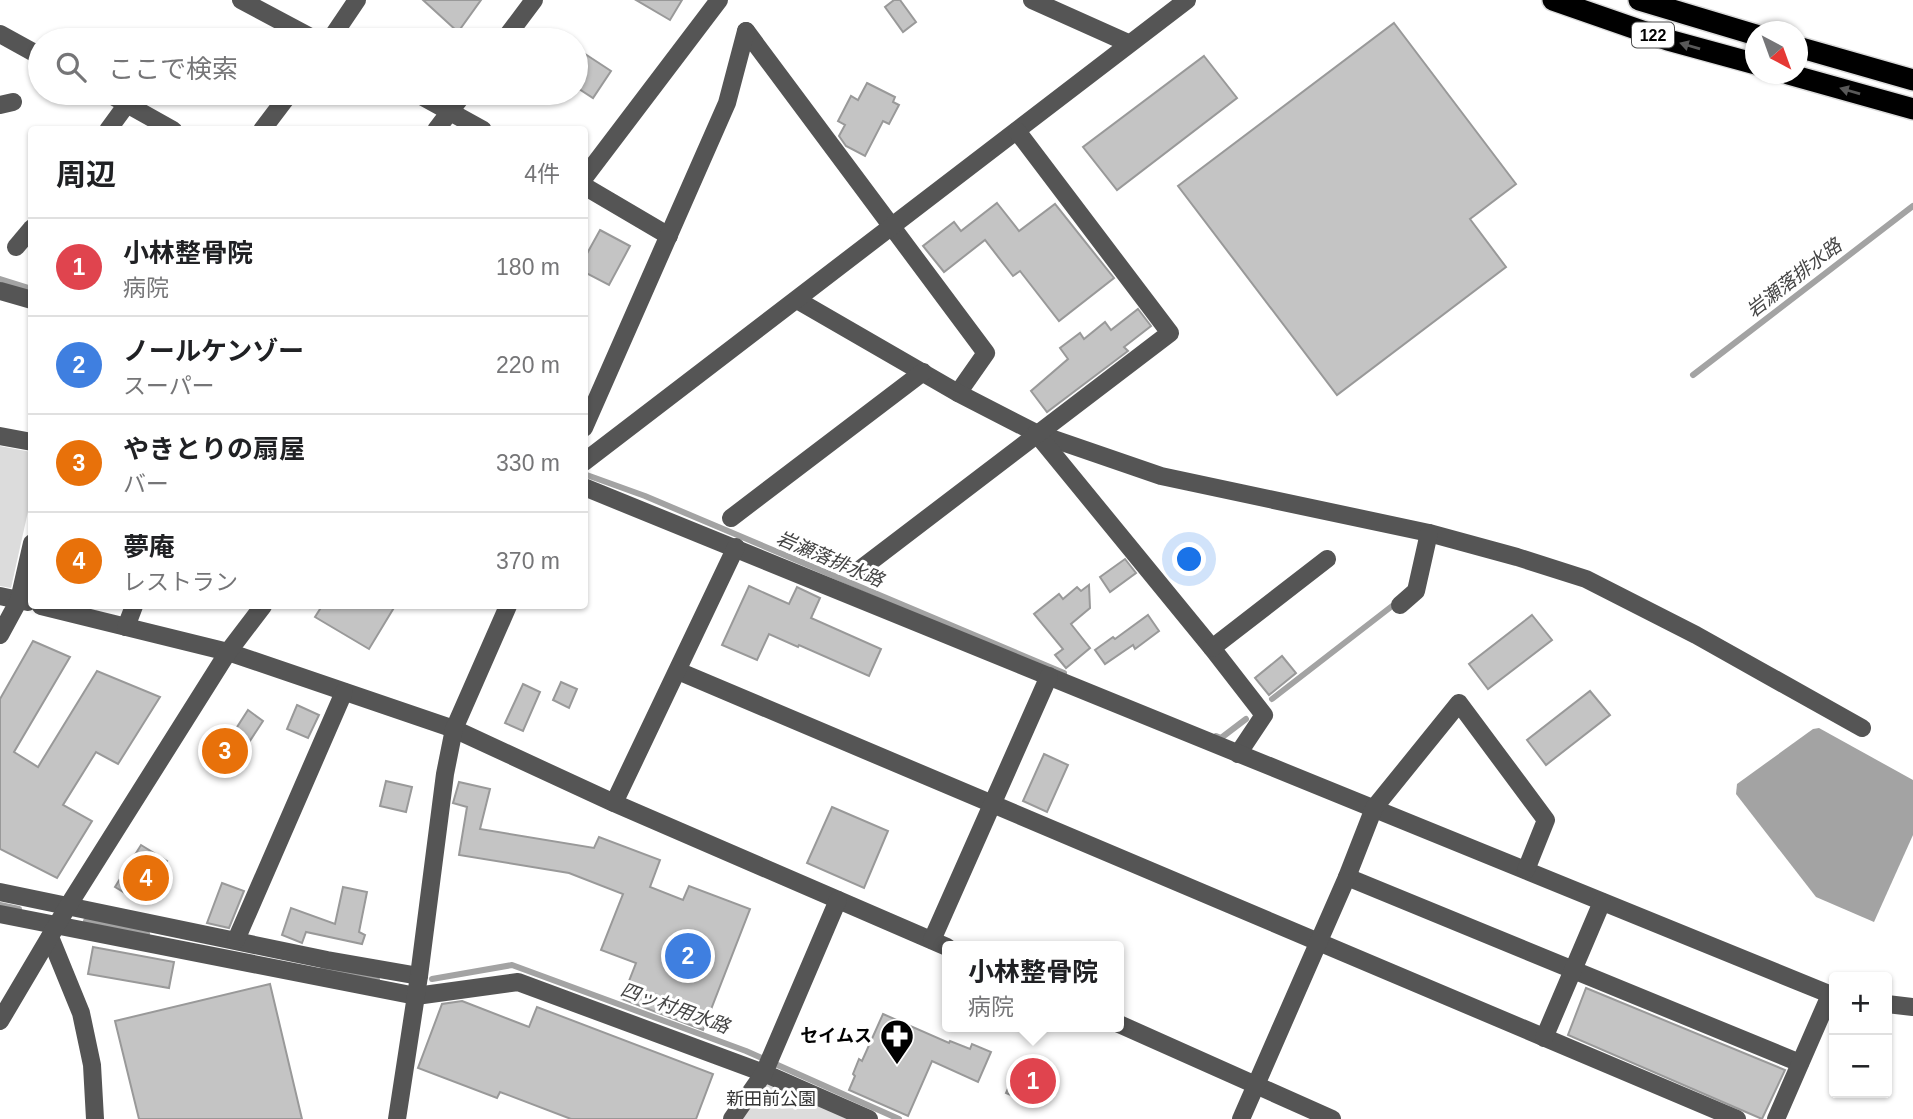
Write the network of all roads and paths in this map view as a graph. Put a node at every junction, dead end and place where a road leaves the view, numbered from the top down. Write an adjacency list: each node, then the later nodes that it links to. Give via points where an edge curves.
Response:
1 (241, 0): 9 (street)
2 (358, 0): 10 (street)
3 (534, 0): 11 (street)
4 (719, 0): 33 (street)
5 (1032, 0): 14 (street)
6 (1187, 0): 14 (street)
7 (1553, 0): 17 (highway, 122, one-way to 7)
8 (1639, 0): 12 (highway, 122)
9 (294, 28)
10 (338, 28)
11 (513, 28)
12 (1745, 32)
13 (0, 34): 15 (street)
14 (1128, 43): 32 (street)
15 (28, 49)
16 (1808, 50): 19 (highway)
17 (1745, 61)
18 (1808, 80): 25 (highway, one-way to 18)
19 (1913, 80)
20 (126, 105): 27 (street)
21 (129, 105): 28 (street)
22 (281, 105): 29 (street)
23 (439, 105): 26 (street)
24 (455, 105): 26 (street)
25 (1913, 109)
26 (451, 111): 30 (street); 31 (street)
27 (111, 126)
28 (166, 126)
29 (265, 126)
30 (439, 126)
31 (476, 126)
32 (1017, 131): 35 (street); 45 (street, via 1170,333)
33 (588, 173)
34 (588, 189): 37 (street)
35 (891, 227): 37 (street, via 746,31 727,103); 41 (street); 43 (street, via 986,353)
36 (28, 233): 38 (street)
37 (669, 236): 44 (street)
38 (16, 247)
39 (0, 291): 40 (street)
40 (28, 299)
41 (797, 300): 42 (street); 48 (street)
42 (923, 372): 43 (street); 50 (street)
43 (958, 393): 45 (street)
44 (588, 420)
45 (1036, 433): 51 (street, via 1161,476); 54 (street); 65 (street)
46 (0, 436): 47 (street)
47 (28, 441)
48 (588, 459)
49 (588, 489): 52 (street)
50 (732, 518)
51 (1429, 533): 58 (street, via 1416,591); 70 (street, via 1586,579)
52 (736, 547): 67 (street); 68 (street)
53 (1327, 559): 65 (street)
54 (858, 571)
55 (28, 576): 57 (street)
56 (0, 596): 57 (street)
57 (25, 601): 64 (street)
58 (1400, 605)
59 (54, 609): 63 (street)
60 (133, 609): 63 (street)
61 (261, 609): 66 (street)
62 (507, 609): 71 (street)
63 (126, 626): 66 (street)
64 (0, 635)
65 (1212, 649): 72 (street, via 1264,715)
66 (228, 652): 69 (street); 81 (street)
67 (678, 671): 73 (street); 74 (street)
68 (1049, 676): 72 (street); 74 (street)
69 (344, 692): 71 (street); 84 (street)
70 (1862, 728)
71 (454, 729): 73 (street); 88 (street)
72 (1238, 754): 75 (street)
73 (614, 803): 79 (street)
74 (992, 805): 85 (street); 86 (street)
75 (1374, 808): 76 (street); 76 (street, via 1459,703 1546,820); 77 (street)
76 (1526, 870): 80 (street)
77 (1347, 877): 85 (street); 87 (street)
78 (0, 892): 81 (street)
79 (838, 900): 86 (street); 98 (street)
80 (1602, 902): 87 (street); 89 (street)
81 (68, 906): 83 (street); 84 (street)
82 (0, 914): 83 (street)
83 (53, 930): 90 (street); 94 (street); 100 (street, via 81,1013 92,1065)
84 (236, 940): 88 (street)
85 (1317, 943): 96 (street); 99 (street)
86 (940, 944)
87 (1573, 970): 96 (street); 97 (street)
88 (419, 976): 90 (street)
89 (1829, 995)
90 (416, 996): 98 (street, via 518,982); 101 (street)
91 (1829, 1002): 97 (street)
92 (1892, 1005): 93 (street)
93 (1913, 1007)
94 (0, 1021)
95 (1124, 1026): 99 (street)
96 (1544, 1038): 106 (street)
97 (1800, 1063): 107 (street)
98 (764, 1073): 102 (street); 103 (street)
99 (1256, 1085): 104 (street); 105 (street)
100 (95, 1119)
101 (397, 1119)
102 (732, 1119)
103 (869, 1119)
104 (1241, 1119)
105 (1332, 1119)
106 (1737, 1119)
107 (1776, 1119)

